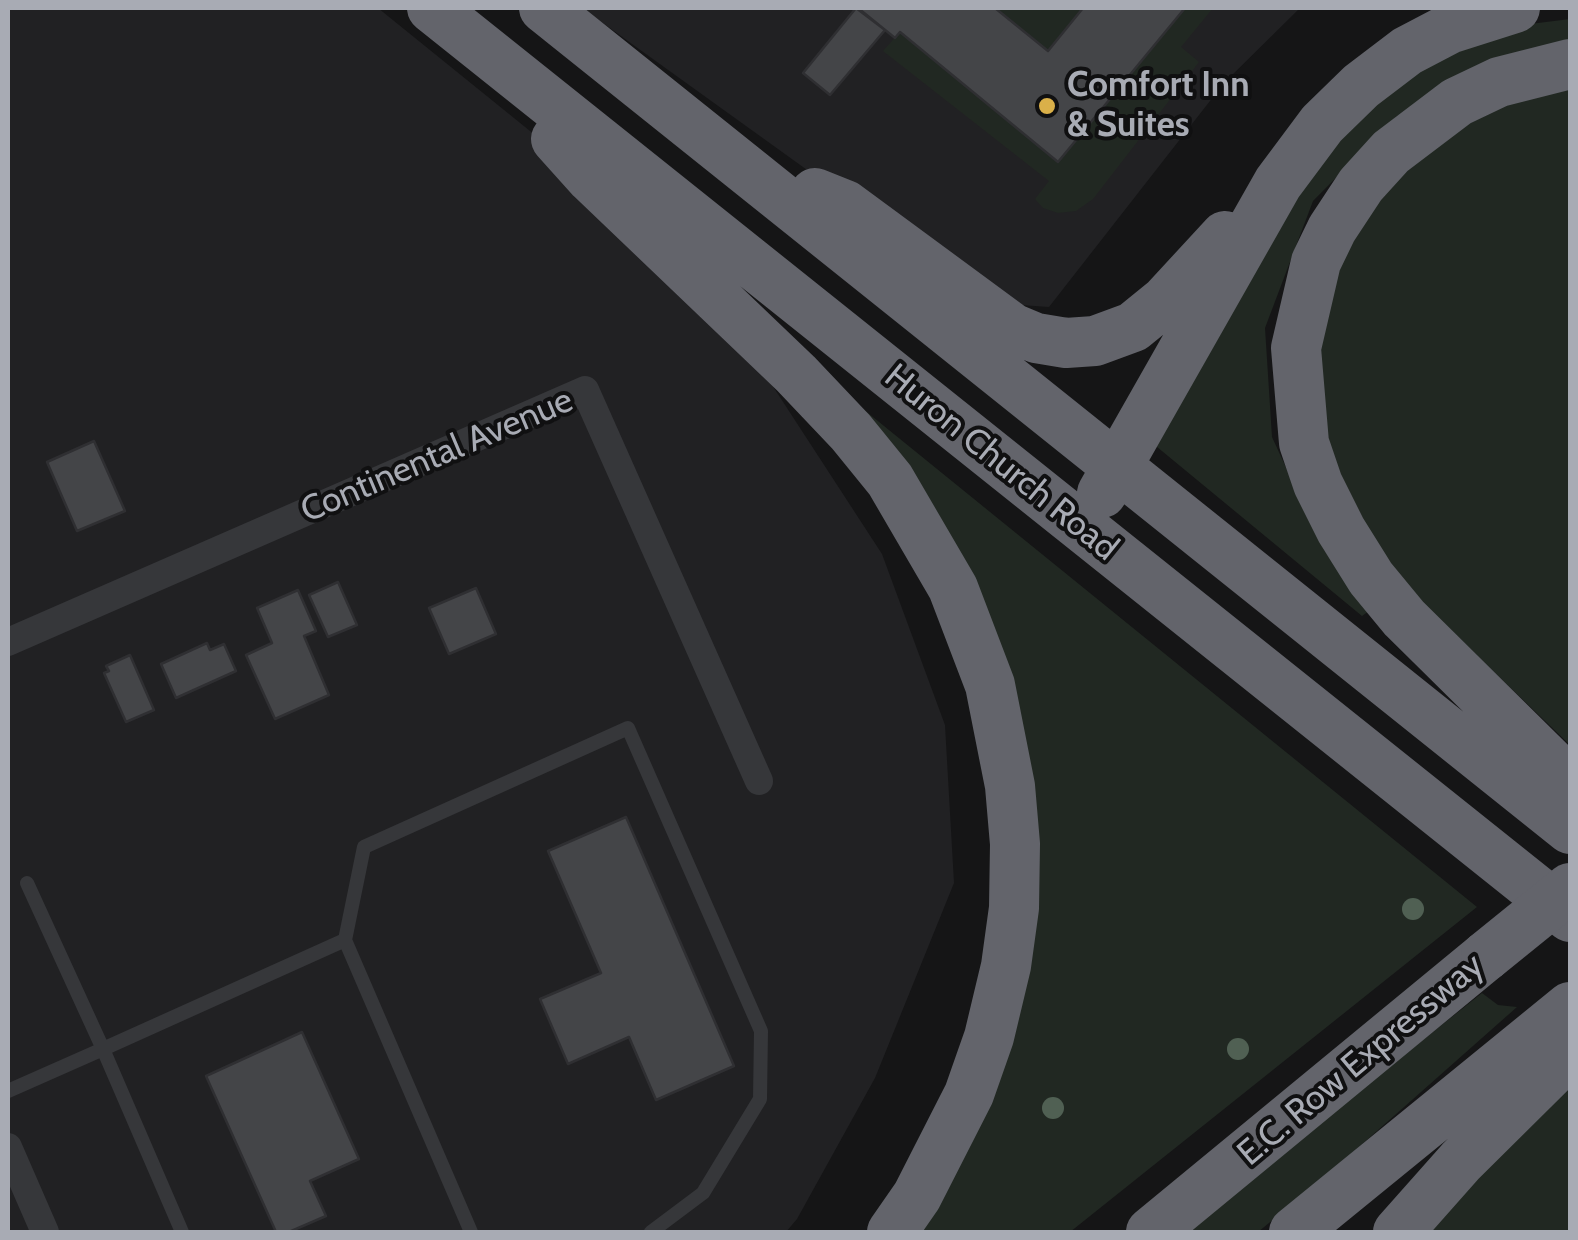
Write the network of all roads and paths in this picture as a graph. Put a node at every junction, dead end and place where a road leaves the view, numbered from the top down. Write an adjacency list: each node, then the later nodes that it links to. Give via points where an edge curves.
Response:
1 (544, 8): 5 (highway, Huron Church Road)
2 (1515, 8): 6 (highway, via 1449,30 1360,86)
3 (448, 20): 8 (highway, Huron Church Road); 24 (highway, via 591,178 851,432 925,535 976,642 1010,786 1014,908 1006,966 969,1094)
4 (1570, 64): 11 (highway, via 1499,82 1457,102 1390,152 1360,184 1316,262 1296,348 1304,443 1318,484 1371,578)
5 (736, 162): 6 (highway, via 845,205 1012,328 1066,343 1112,336 1149,316); 7 (highway, Huron Church Road)
6 (1278, 183): 7 (highway)
7 (1115, 465): 8 (highway); 12 (highway, Huron Church Road)
8 (1085, 530): 14 (highway, Huron Church Road, via 1481,846)
9 (8, 642): 10 (street, Continental Avenue, via 585,390)
10 (759, 781)
11 (1570, 782)
12 (1570, 829)
13 (27, 883): 17 (lane)
14 (1568, 905): 25 (highway, E.C. Row Expressway, bridge, via 1486,956)
15 (345, 940): 17 (lane); 22 (lane); 23 (lane, via 364,847 628,728 761,1030 760,1099 703,1193)
16 (1565, 1026): 26 (highway); 27 (highway)
17 (103, 1049): 18 (lane); 21 (lane)
18 (8, 1091)
19 (8, 1147): 20 (street)
20 (45, 1232)
21 (182, 1232)
22 (470, 1232)
23 (652, 1232)
24 (892, 1232)
25 (1151, 1232)
26 (1294, 1232)
27 (1398, 1232)

